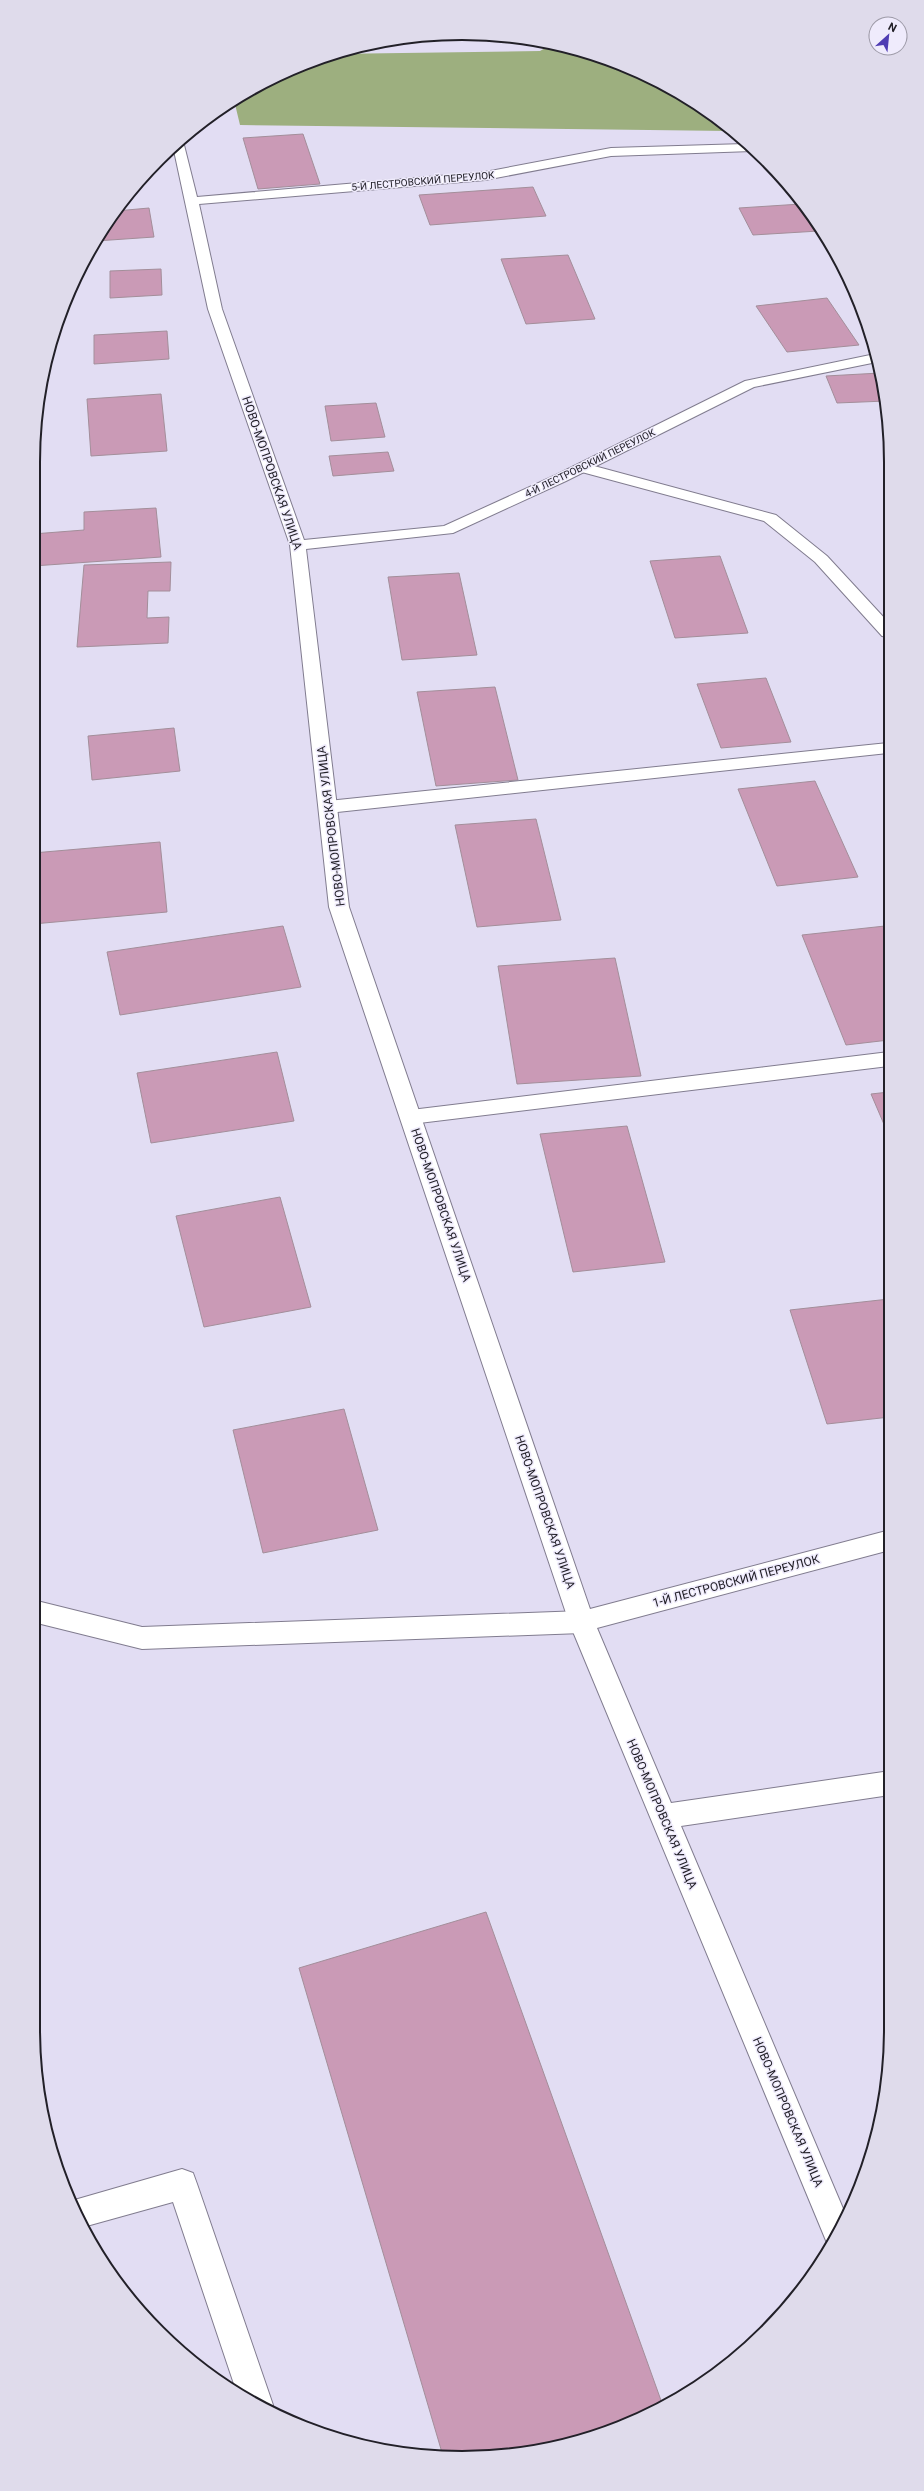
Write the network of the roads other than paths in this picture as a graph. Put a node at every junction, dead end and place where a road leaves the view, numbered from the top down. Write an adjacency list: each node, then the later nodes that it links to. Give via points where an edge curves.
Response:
1 (743, 148): 3 (street, 5-Й ЛЕСТРОВСКИЙ ПЕРЕУЛОК, via 611,152 485,176)
2 (180, 149): 3 (street, НОВО-МОПРОВСКАЯ УЛИЦА)
3 (192, 201): 6 (street, НОВО-МОПРОВСКАЯ УЛИЦА, via 215,309)
4 (871, 359): 5 (street, 4-Й ЛЕСТРОВСКИЙ ПЕРЕУЛОК, via 750,384)
5 (583, 468): 6 (street, 4-Й ЛЕСТРОВСКИЙ ПЕРЕУЛОК, via 447,530); 7 (street, via 770,518 821,558)
6 (298, 545): 9 (street, НОВО-МОПРОВСКАЯ УЛИЦА)
7 (884, 628)
8 (884, 748): 9 (street)
9 (328, 807): 11 (street, НОВО-МОПРОВСКАЯ УЛИЦА, via 339,907)
10 (884, 1059): 11 (street)
11 (411, 1117): 14 (street, НОВО-МОПРОВСКАЯ УЛИЦА)
12 (884, 1542): 14 (street, 1-Й ЛЕСТРОВСКИЙ ПЕРЕУЛОК)
13 (40, 1613): 14 (street, 1-Й ЛЕСТРОВСКИЙ ПЕРЕУЛОК, via 142,1638)
14 (582, 1622): 16 (street, НОВО-МОПРОВСКАЯ УЛИЦА)
15 (884, 1783): 16 (street)
16 (664, 1816): 18 (street, НОВО-МОПРОВСКАЯ УЛИЦА)
17 (82, 2212): 19 (street, via 182,2184)
18 (835, 2225)
19 (254, 2396)

